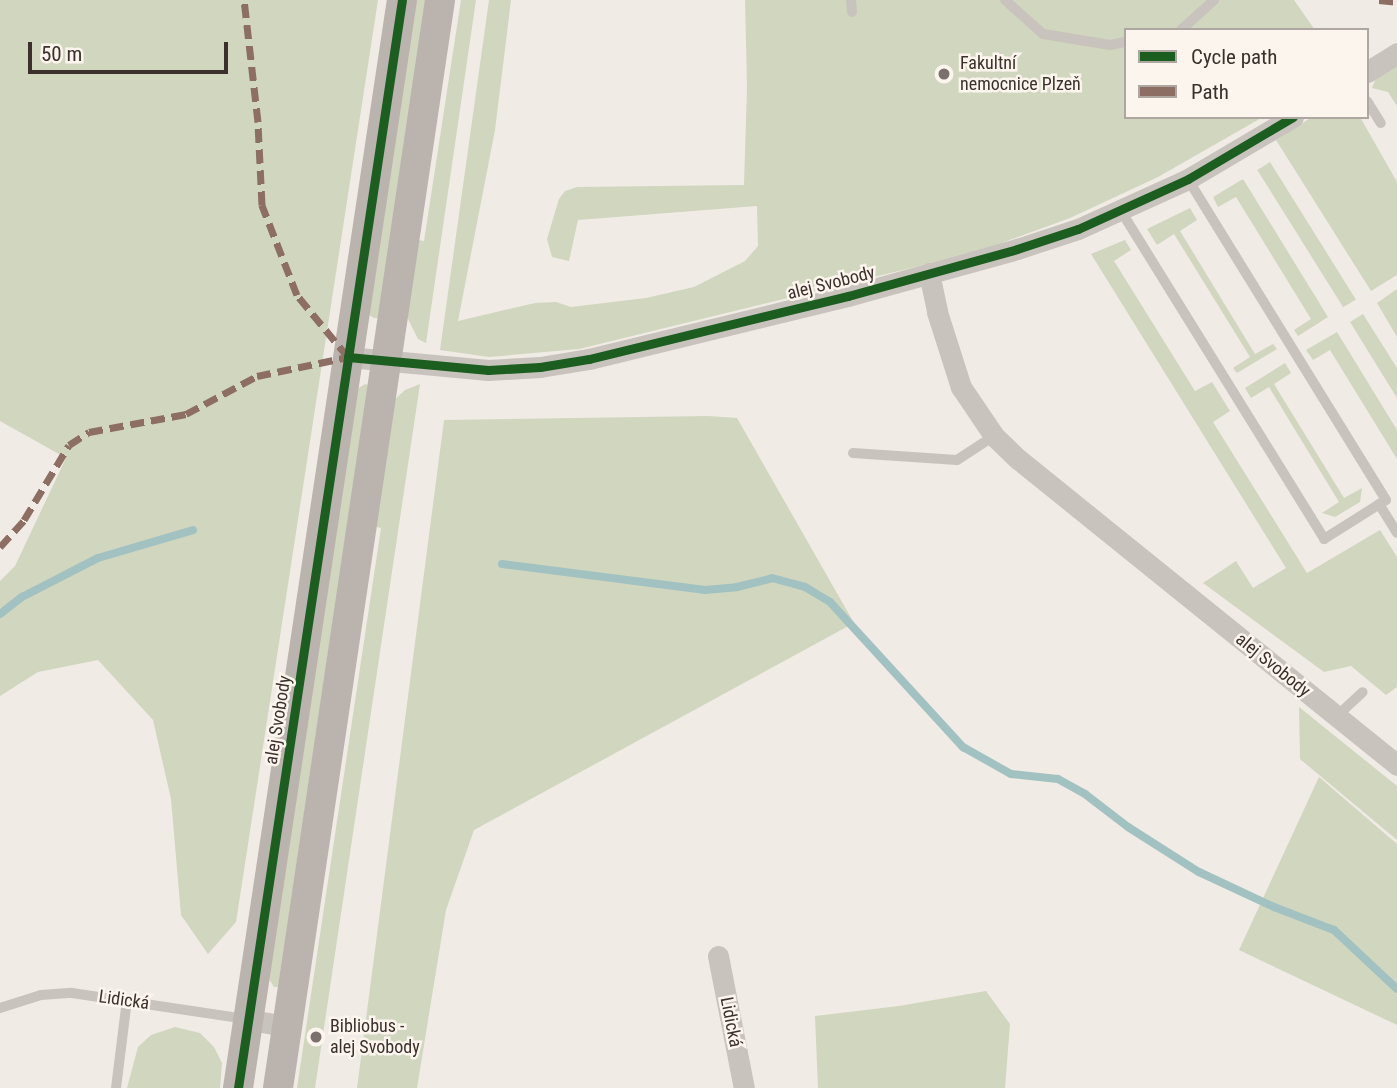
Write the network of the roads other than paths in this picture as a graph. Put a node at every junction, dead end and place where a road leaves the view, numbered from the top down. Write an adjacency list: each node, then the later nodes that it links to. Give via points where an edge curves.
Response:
1 (402, 0): 15 (street, alej Svobody)
2 (440, 0): 16 (street)
3 (1005, 0): 6 (lane, via 1043,34 1110,45)
4 (1214, 0): 5 (lane)
5 (1183, 28)
6 (1124, 42)
7 (1397, 53): 8 (street)
8 (1369, 71)
9 (1369, 103): 11 (lane)
10 (1290, 119): 12 (street, alej Svobody)
11 (1381, 123)
12 (1188, 178): 13 (street, alej Svobody); 19 (lane, via 1386,500)
13 (1121, 211): 14 (street, alej Svobody, via 1017,249); 19 (lane, via 1324,539)
14 (929, 273): 16 (street, alej Svobody, via 589,359 488,370); 17 (street, alej Svobody, via 961,387)
15 (348, 357): 16 (street, alej Svobody); 27 (street, alej Svobody)
16 (386, 362): 28 (street)
17 (994, 436): 18 (lane, via 957,460); 22 (street, alej Svobody)
18 (853, 453)
19 (1379, 504): 20 (lane)
20 (1397, 533)
21 (1363, 692): 22 (lane)
22 (1337, 716): 23 (street, alej Svobody)
23 (1397, 765)
24 (719, 956): 32 (street, Lidická)
25 (127, 1000): 26 (lane, Lidická, via 72,993 41,995); 27 (lane, Lidická); 29 (lane)
26 (0, 1007)
27 (249, 1020): 28 (street); 30 (street, alej Svobody)
28 (286, 1026): 31 (street)
29 (116, 1088)
30 (238, 1088)
31 (278, 1088)
32 (744, 1088)

